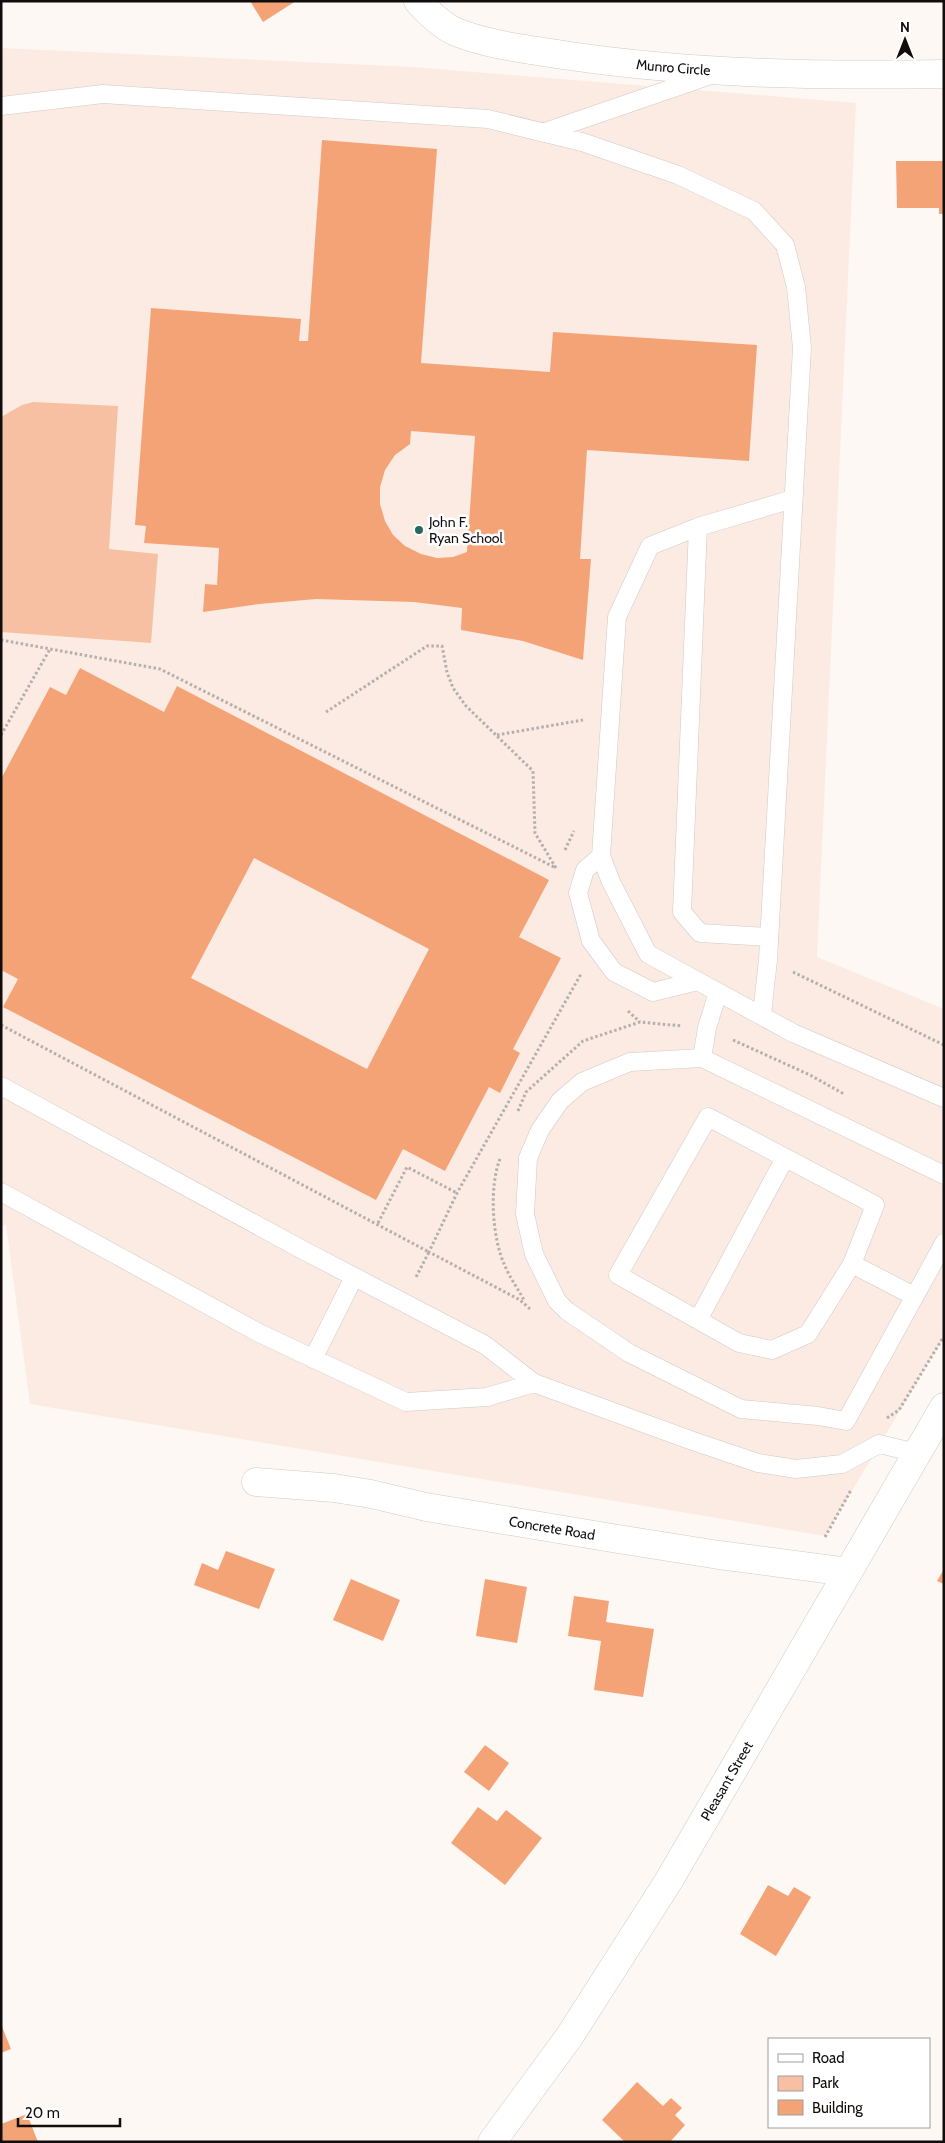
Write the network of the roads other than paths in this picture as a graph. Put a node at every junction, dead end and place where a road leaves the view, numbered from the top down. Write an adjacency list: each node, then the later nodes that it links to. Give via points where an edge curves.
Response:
1 (418, 1): 2 (street, Munro Circle, via 454,31 525,49 610,62)
2 (723, 71): 3 (street, Munro Circle, via 813,75); 5 (lane)
3 (944, 74)
4 (1, 106): 5 (lane, via 103,94 488,119)
5 (544, 132): 6 (lane, via 678,175 754,211 785,245 796,286 802,348)
6 (793, 499): 7 (lane); 9 (lane)
7 (698, 527): 8 (lane, via 650,546 617,617); 9 (lane, via 682,912 700,933)
8 (601, 856): 10 (lane, via 648,954); 10 (lane, via 585,870 578,893 591,941 614,972 653,992)
9 (769, 937): 12 (lane)
10 (698, 981): 11 (lane)
11 (718, 992): 12 (lane); 13 (lane)
12 (762, 1014): 15 (lane, via 793,1033)
13 (702, 1058): 17 (lane); 22 (lane, via 630,1062 582,1082 560,1100 540,1130 528,1158 525,1214 534,1254 557,1301 629,1353 741,1409 846,1421)
14 (1, 1086): 21 (lane)
15 (944, 1098)
16 (785, 1158): 20 (lane, via 875,1205); 23 (lane); 23 (lane, via 708,1117 618,1275)
17 (944, 1174)
18 (1, 1192): 24 (lane, via 250,1329)
19 (944, 1243): 22 (lane)
20 (852, 1264): 22 (lane); 23 (lane, via 808,1334 772,1350 739,1342)
21 (354, 1277): 24 (lane); 25 (lane, via 485,1345)
22 (914, 1296)
23 (698, 1320)
24 (313, 1359): 25 (lane, via 406,1402 487,1397)
25 (534, 1382): 27 (lane, via 758,1463 796,1469 842,1464 879,1444)
26 (944, 1407): 27 (street, Pleasant Street)
27 (917, 1453): 29 (street, Pleasant Street)
28 (256, 1482): 29 (street, Concrete Road, via 343,1490 720,1556)
29 (848, 1572): 30 (street, Pleasant Street, via 668,1882 569,2037)
30 (492, 2142)

